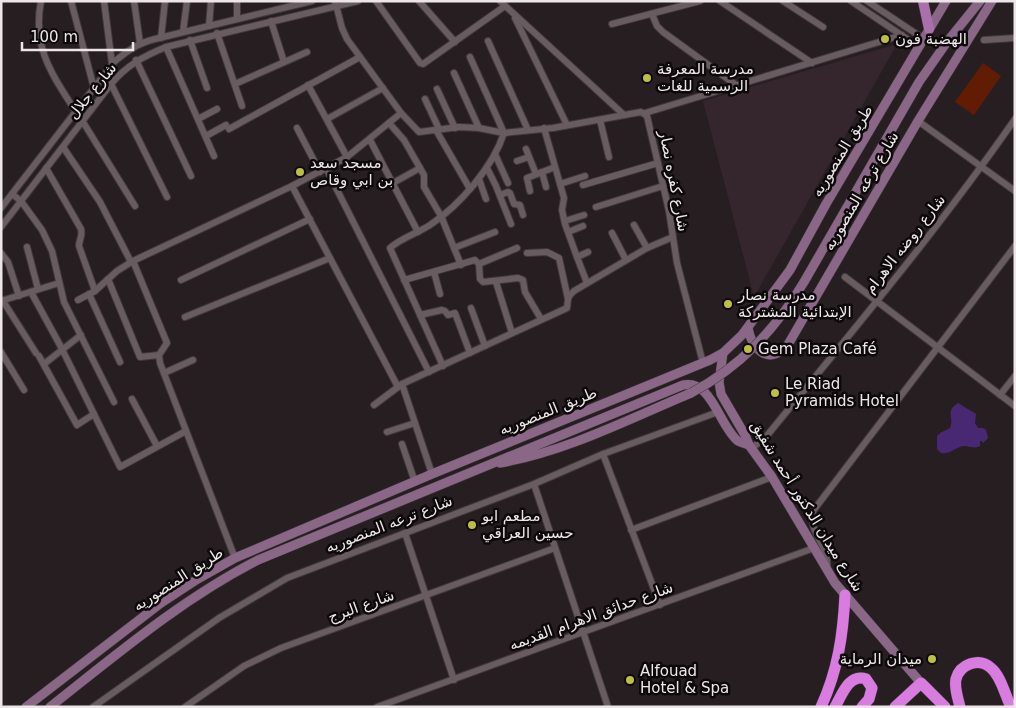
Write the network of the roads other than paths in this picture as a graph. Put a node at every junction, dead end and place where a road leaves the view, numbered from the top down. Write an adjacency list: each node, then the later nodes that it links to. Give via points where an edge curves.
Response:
1 (41, 1): 64 (street, via 38,31 43,52)
2 (71, 1): 57 (street)
3 (104, 1): 51 (street)
4 (134, 1): 42 (street)
5 (165, 1): 36 (street)
6 (187, 1): 33 (street)
7 (211, 1): 30 (street)
8 (237, 1): 27 (street)
9 (358, 1): 23 (street, شارع جلال)
10 (376, 1): 41 (street, via 420,63 426,63)
11 (419, 1): 41 (street)
12 (700, 1): 26 (street)
13 (720, 1): 50 (street)
14 (783, 1): 31 (street)
15 (851, 1): 35 (street)
16 (868, 1): 43 (street)
17 (923, 1): 32 (main road)
18 (946, 1): 32 (main road, طريق المنصوريه)
19 (980, 1): 205 (main road, bridge, via 919,82 796,296 745,356 691,393 574,442 528,458)
20 (992, 1): 72 (main road, شارع ترعه المنصوريه)
21 (309, 2): 24 (street, شارع جلال)
22 (502, 3): 25 (street); 41 (street)
23 (336, 4): 28 (street, شارع جلال); 46 (street, via 347,39)
24 (280, 5): 27 (street, شارع جلال)
25 (513, 14): 67 (street); 75 (street)
26 (652, 14): 29 (street); 56 (street, via 663,32)
27 (237, 19): 30 (street, شارع جلال)
28 (271, 21): 34 (street, شارع جلال); 49 (street)
29 (612, 24)
30 (208, 26): 33 (street, شارع جلال)
31 (823, 27)
32 (929, 29): 43 (main road, طريق المنصوريه)
33 (183, 32): 36 (street, شارع جلال)
34 (217, 34): 38 (street, شارع جلال); 54 (street)
35 (902, 35): 43 (street); 50 (street)
36 (160, 38): 42 (street, شارع جلال)
37 (1015, 38): 39 (street)
38 (190, 40): 44 (street, شارع جلال); 58 (street)
39 (984, 40)
40 (488, 41): 81 (street)
41 (455, 42)
42 (140, 43): 51 (street, شارع جلال)
43 (921, 43): 171 (main road, طريق المنصوريه, via 790,270)
44 (166, 47): 48 (street, شارع جلال); 68 (street)
45 (307, 52): 49 (street)
46 (360, 57): 55 (street); 59 (street)
47 (470, 57): 82 (street)
48 (136, 60): 53 (street, شارع جلال); 101 (street)
49 (284, 62): 54 (street)
50 (812, 62): 56 (street)
51 (112, 64): 57 (street, شارع جلال)
52 (454, 73): 78 (street)
53 (111, 84): 73 (street, شارع جلال); 116 (street)
54 (235, 84): 62 (street)
55 (308, 85): 69 (street); 83 (street)
56 (736, 85): 66 (street)
57 (94, 88): 64 (street, شارع جلال)
58 (207, 88)
59 (383, 88): 65 (street); 69 (street)
60 (437, 90): 77 (street)
61 (425, 98): 80 (street)
62 (242, 106)
63 (218, 110): 68 (street)
64 (76, 112): 114 (street, شارع جلال)
65 (401, 113): 74 (street); 80 (street, شارع كفره نصار, via 417,132)
66 (645, 113): 67 (street, شارع كفره نصار); 93 (street, شارع كفره نصار)
67 (624, 116): 71 (street, شارع كفره نصار)
68 (198, 119): 83 (street)
69 (326, 119): 89 (street)
70 (1015, 119): 95 (street, شارع روضه الاهرام)
71 (600, 120): 75 (street, شارع كفره نصار); 91 (street)
72 (918, 121): 95 (street); 171 (main road, شارع ترعه المنصوريه, via 786,348 774,354 761,352 752,343)
73 (83, 122): 85 (street, شارع جلال); 119 (street)
74 (389, 123): 84 (street); 97 (street, via 404,140)
75 (567, 125): 79 (street, شارع كفره نصار)
76 (296, 128): 99 (street)
77 (455, 128): 78 (street, شارع كفره نصار); 80 (street, شارع كفره نصار)
78 (480, 128): 82 (street, شارع كفره نصار)
79 (544, 128): 81 (street, شارع كفره نصار); 94 (street)
80 (438, 129): 111 (street)
81 (528, 130): 82 (street, شارع كفره نصار)
82 (504, 132): 87 (street)
83 (206, 136): 88 (street)
84 (370, 140): 89 (street); 104 (street)
85 (63, 147): 96 (street, شارع جلال); 147 (street, via 100,202)
86 (526, 149): 90 (street)
87 (495, 154): 98 (street); 105 (street)
88 (214, 156)
89 (347, 157): 99 (street)
90 (529, 157): 92 (street); 100 (street)
91 (609, 157)
92 (517, 161)
93 (658, 163): 107 (street); 109 (street, شارع كفره نصار)
94 (555, 167): 100 (street); 106 (street)
95 (982, 167): 113 (street); 166 (street, شارع روضه الاهرام)
96 (46, 168): 118 (street, شارع جلال); 159 (street, via 82,229 79,246)
97 (420, 168): 104 (street); 124 (street, via 425,178 424,187)
98 (487, 168): 103 (street); 115 (street)
99 (323, 170): 108 (street); 186 (street)
100 (538, 173): 110 (street); 112 (street, via 527,178)
101 (191, 176)
102 (585, 176): 106 (street)
103 (479, 179): 111 (street); 117 (street)
104 (393, 183): 131 (street)
105 (508, 183)
106 (560, 184): 126 (street)
107 (583, 185)
108 (292, 186): 125 (street); 147 (street)
109 (663, 186): 120 (street); 135 (street, شارع كفره نصار)
110 (546, 187)
111 (470, 189): 124 (street)
112 (530, 191)
113 (1015, 191)
114 (12, 194): 118 (street); 121 (street, شارع جلال)
115 (500, 195): 122 (street, via 510,193); 127 (street)
116 (167, 197)
117 (486, 199)
118 (21, 201): 130 (street, شارع جلال); 156 (street, via 42,230 52,251)
119 (135, 206)
120 (596, 207)
121 (1, 208)
122 (523, 215)
123 (584, 215): 126 (street)
124 (441, 216): 131 (street); 138 (street)
125 (310, 219): 145 (street); 153 (street)
126 (565, 221): 133 (street)
127 (511, 224)
128 (634, 224): 140 (street)
129 (583, 226): 133 (street)
130 (1, 227)
131 (418, 232): 154 (street, via 390,248)
132 (495, 232): 138 (street)
133 (568, 232): 144 (street)
134 (612, 233): 146 (street)
135 (673, 237): 140 (street); 183 (street, شارع كفره نصار)
136 (1015, 246): 175 (street)
137 (27, 247): 158 (street)
138 (454, 248): 148 (street)
139 (517, 248): 149 (street)
140 (647, 248): 146 (street)
141 (588, 252): 144 (street)
142 (1, 253): 162 (street, via 8,262)
143 (527, 253): 163 (street, via 547,252 559,258)
144 (576, 257): 157 (street)
145 (330, 258): 169 (street); 189 (street)
146 (626, 260): 157 (street)
147 (132, 262): 152 (street); 180 (street, via 168,343)
148 (462, 264): 149 (street, via 475,260); 150 (street)
149 (479, 264): 155 (street, via 480,279 486,283)
150 (434, 272): 154 (street); 161 (street)
151 (845, 277): 166 (street)
152 (108, 279): 159 (street); 180 (street, via 140,357)
153 (181, 280)
154 (404, 280): 168 (street)
155 (496, 282): 170 (street, via 523,280 525,292); 172 (street)
156 (60, 283): 158 (street); 173 (street, via 64,302)
157 (588, 283): 163 (street, via 570,294)
158 (35, 291): 162 (street); 176 (street)
159 (95, 291): 160 (street)
160 (89, 294): 164 (street); 182 (street)
161 (440, 294)
162 (19, 296): 165 (street)
163 (568, 299): 170 (street, via 567,308)
164 (78, 300)
165 (2, 301): 184 (street)
166 (876, 301): 175 (street); 203 (street, شارع روضه الاهرام, via 765,438)
167 (471, 308): 174 (street)
168 (420, 315): 178 (street, via 442,310 448,314 455,313); 185 (street)
169 (185, 317)
170 (541, 320): 172 (street)
171 (748, 328): 179 (main road, طريق المنصوريه)
172 (512, 333): 174 (street)
173 (80, 335): 176 (street); 193 (street)
174 (485, 346): 178 (street)
175 (937, 348): 191 (street); 215 (street, via 814,511 813,527 827,554)
176 (62, 349): 184 (street); 197 (street)
177 (1, 352): 190 (street)
178 (470, 353): 185 (street)
179 (723, 353): 183 (main road, طريق المنصوريه); 203 (main road, شارع ميدان الدكتور أحمد شفيق, via 719,382 721,394)
180 (159, 354): 187 (street)
181 (193, 360): 187 (street)
182 (120, 362)
183 (703, 363): 206 (main road, طريق المنصوريه)
184 (44, 364): 197 (street, via 77,425)
185 (443, 366): 186 (street)
186 (429, 372): 189 (street)
187 (164, 373): 199 (street)
188 (1015, 376): 191 (street)
189 (400, 385): 194 (street); 198 (street)
190 (24, 390)
191 (1000, 395): 195 (street)
192 (132, 399): 202 (street)
193 (114, 402)
194 (374, 405)
195 (1015, 406)
196 (718, 412): 203 (main road, طريق المنصوريه, via 733,436); 204 (street, شارع ترعه المنصوريه); 205 (main road, طريق المنصوريه, via 704,390 696,385 683,384)
197 (94, 414): 202 (street, via 120,467)
198 (415, 423): 200 (street); 206 (street)
199 (186, 431): 202 (street); 214 (street)
200 (387, 432)
201 (402, 444): 208 (street)
202 (157, 446)
203 (751, 447): 207 (main road, شارع ميدان الدكتور أحمد شفيق)
204 (603, 454): 209 (street, شارع ترعه المنصوريه); 210 (street)
205 (484, 465): 223 (main road, طريق المنصوريه, via 232,573 183,604)
206 (432, 474): 208 (main road, طريق المنصوريه)
207 (772, 477): 210 (street); 213 (main road, شارع ميدان الدكتور أحمد شفيق)
208 (415, 482): 214 (main road, طريق المنصوريه)
209 (534, 484): 211 (street, شارع ترعه المنصوريه); 212 (street)
210 (631, 530): 218 (street)
211 (405, 533): 217 (street); 224 (street, شارع ترعه المنصوريه, via 280,582 219,618)
212 (555, 548): 217 (street, شارع البرج); 219 (street)
213 (814, 548): 215 (main road, شارع ميدان الدكتور أحمد شفيق); 218 (street, شارع حدائق الاهرام القديمه)
214 (235, 558): 222 (main road, طريق المنصوريه, via 161,603)
215 (827, 570): 216 (main road, شارع ميدان الدكتور أحمد شفيق)
216 (845, 595): 221 (main road, شارع ميدان الدكتور أحمد شفيق); 228 (highway, via 840,649)
217 (426, 596): 220 (street); 225 (street, شارع البرج, via 266,655)
218 (660, 605): 219 (street, شارع حدائق الاهرام القديمه)
219 (584, 632): 220 (street, شارع حدائق الاهرام القديمه); 227 (street)
220 (454, 680): 226 (street, شارع حدائق الاهرام القديمه)
221 (921, 683): 231 (highway); 232 (highway)
222 (26, 707)
223 (50, 707)
224 (93, 707)
225 (185, 707)
226 (377, 707)
227 (608, 707)
228 (821, 707)
229 (835, 707): 230 (highway, via 848,684 859,677 866,679 872,688)
230 (862, 707)
231 (896, 707)
232 (945, 707)
233 (960, 707): 234 (highway, via 956,685 959,673 968,665 980,663 996,673)
234 (1011, 707)

